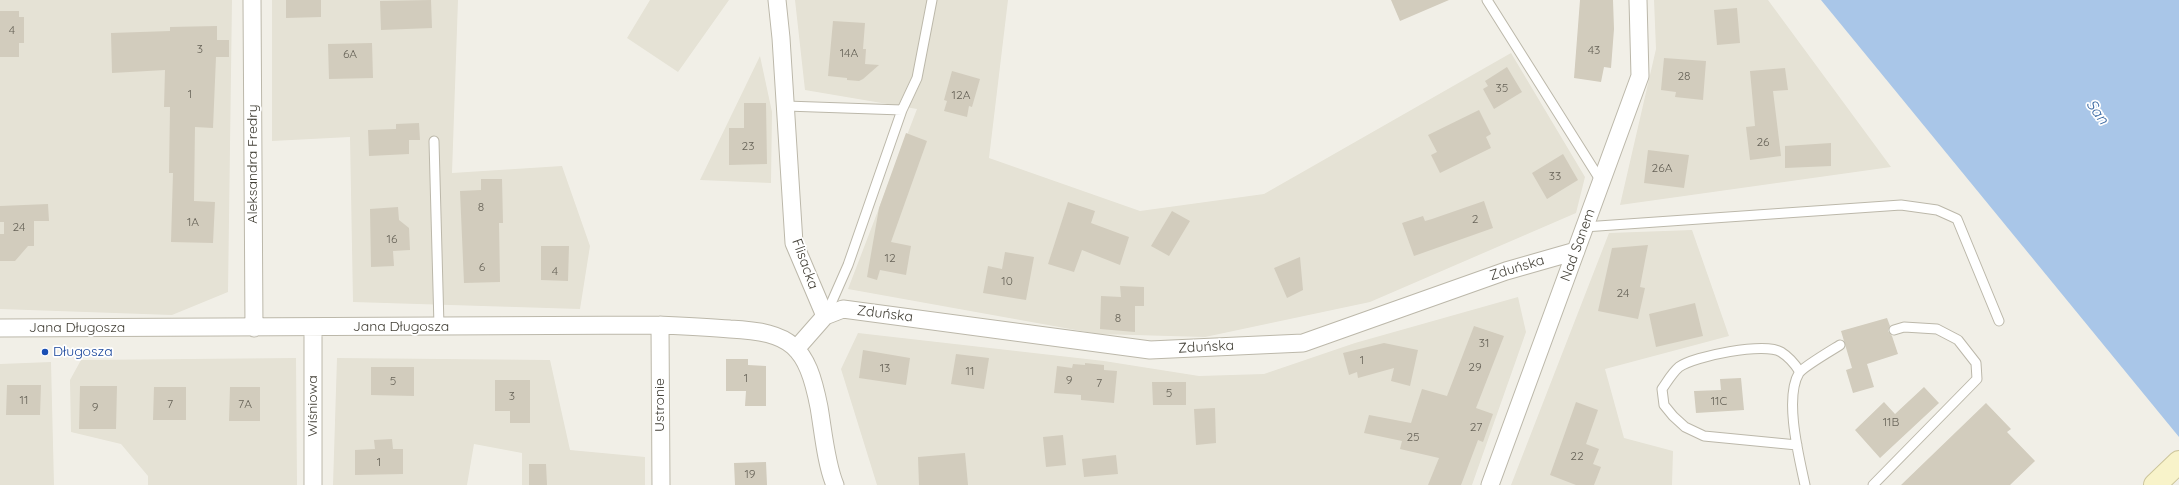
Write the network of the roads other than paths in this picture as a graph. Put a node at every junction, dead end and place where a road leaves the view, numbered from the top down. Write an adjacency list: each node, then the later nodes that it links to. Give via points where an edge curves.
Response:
1 (252, 0): 18 (street, Aleksandra Fredry)
2 (777, 0): 6 (street, Flisacka)
3 (932, 0): 7 (lane, via 917,78)
4 (1487, 0): 9 (lane)
5 (1638, 0): 9 (street, Nad Sanem, via 1640,76)
6 (786, 106): 7 (lane); 12 (street, Flisacka, via 794,244)
7 (902, 110): 12 (lane, via 848,265)
8 (434, 141): 15 (lane)
9 (1601, 181): 10 (street, Nad Sanem)
10 (1584, 227): 11 (street, Nad Sanem); 13 (lane, via 1901,205 1938,210 1957,219)
11 (1576, 250): 12 (street, Zduńska, via 1506,271 1303,343 1150,350 844,309); 28 (street, Nad Sanem)
12 (825, 316): 21 (street)
13 (1999, 321)
14 (660, 325): 15 (street, Jana Długosza); 21 (street, Jana Długosza, via 757,330 774,334); 26 (street, Ustronie)
15 (439, 326): 16 (street, Jana Długosza)
16 (313, 327): 18 (street, Jana Długosza); 25 (street, Wiśniowa)
17 (0, 328): 18 (street, Jana Długosza)
18 (254, 328)
19 (1894, 330): 30 (lane, via 1904,327 1938,329 1958,340 1976,363 1977,379)
20 (1840, 344): 22 (lane)
21 (796, 348): 27 (street, via 806,363 815,386)
22 (1800, 372): 23 (lane, via 1793,396); 23 (lane, via 1780,351 1760,348 1705,357 1680,366 1662,389 1664,405 1673,416 1704,436)
23 (1797, 445): 29 (lane)
24 (2179, 462): 31 (main road)
25 (313, 485)
26 (661, 485)
27 (835, 485)
28 (1490, 485)
29 (1805, 485)
30 (1873, 485)
31 (2155, 485)

